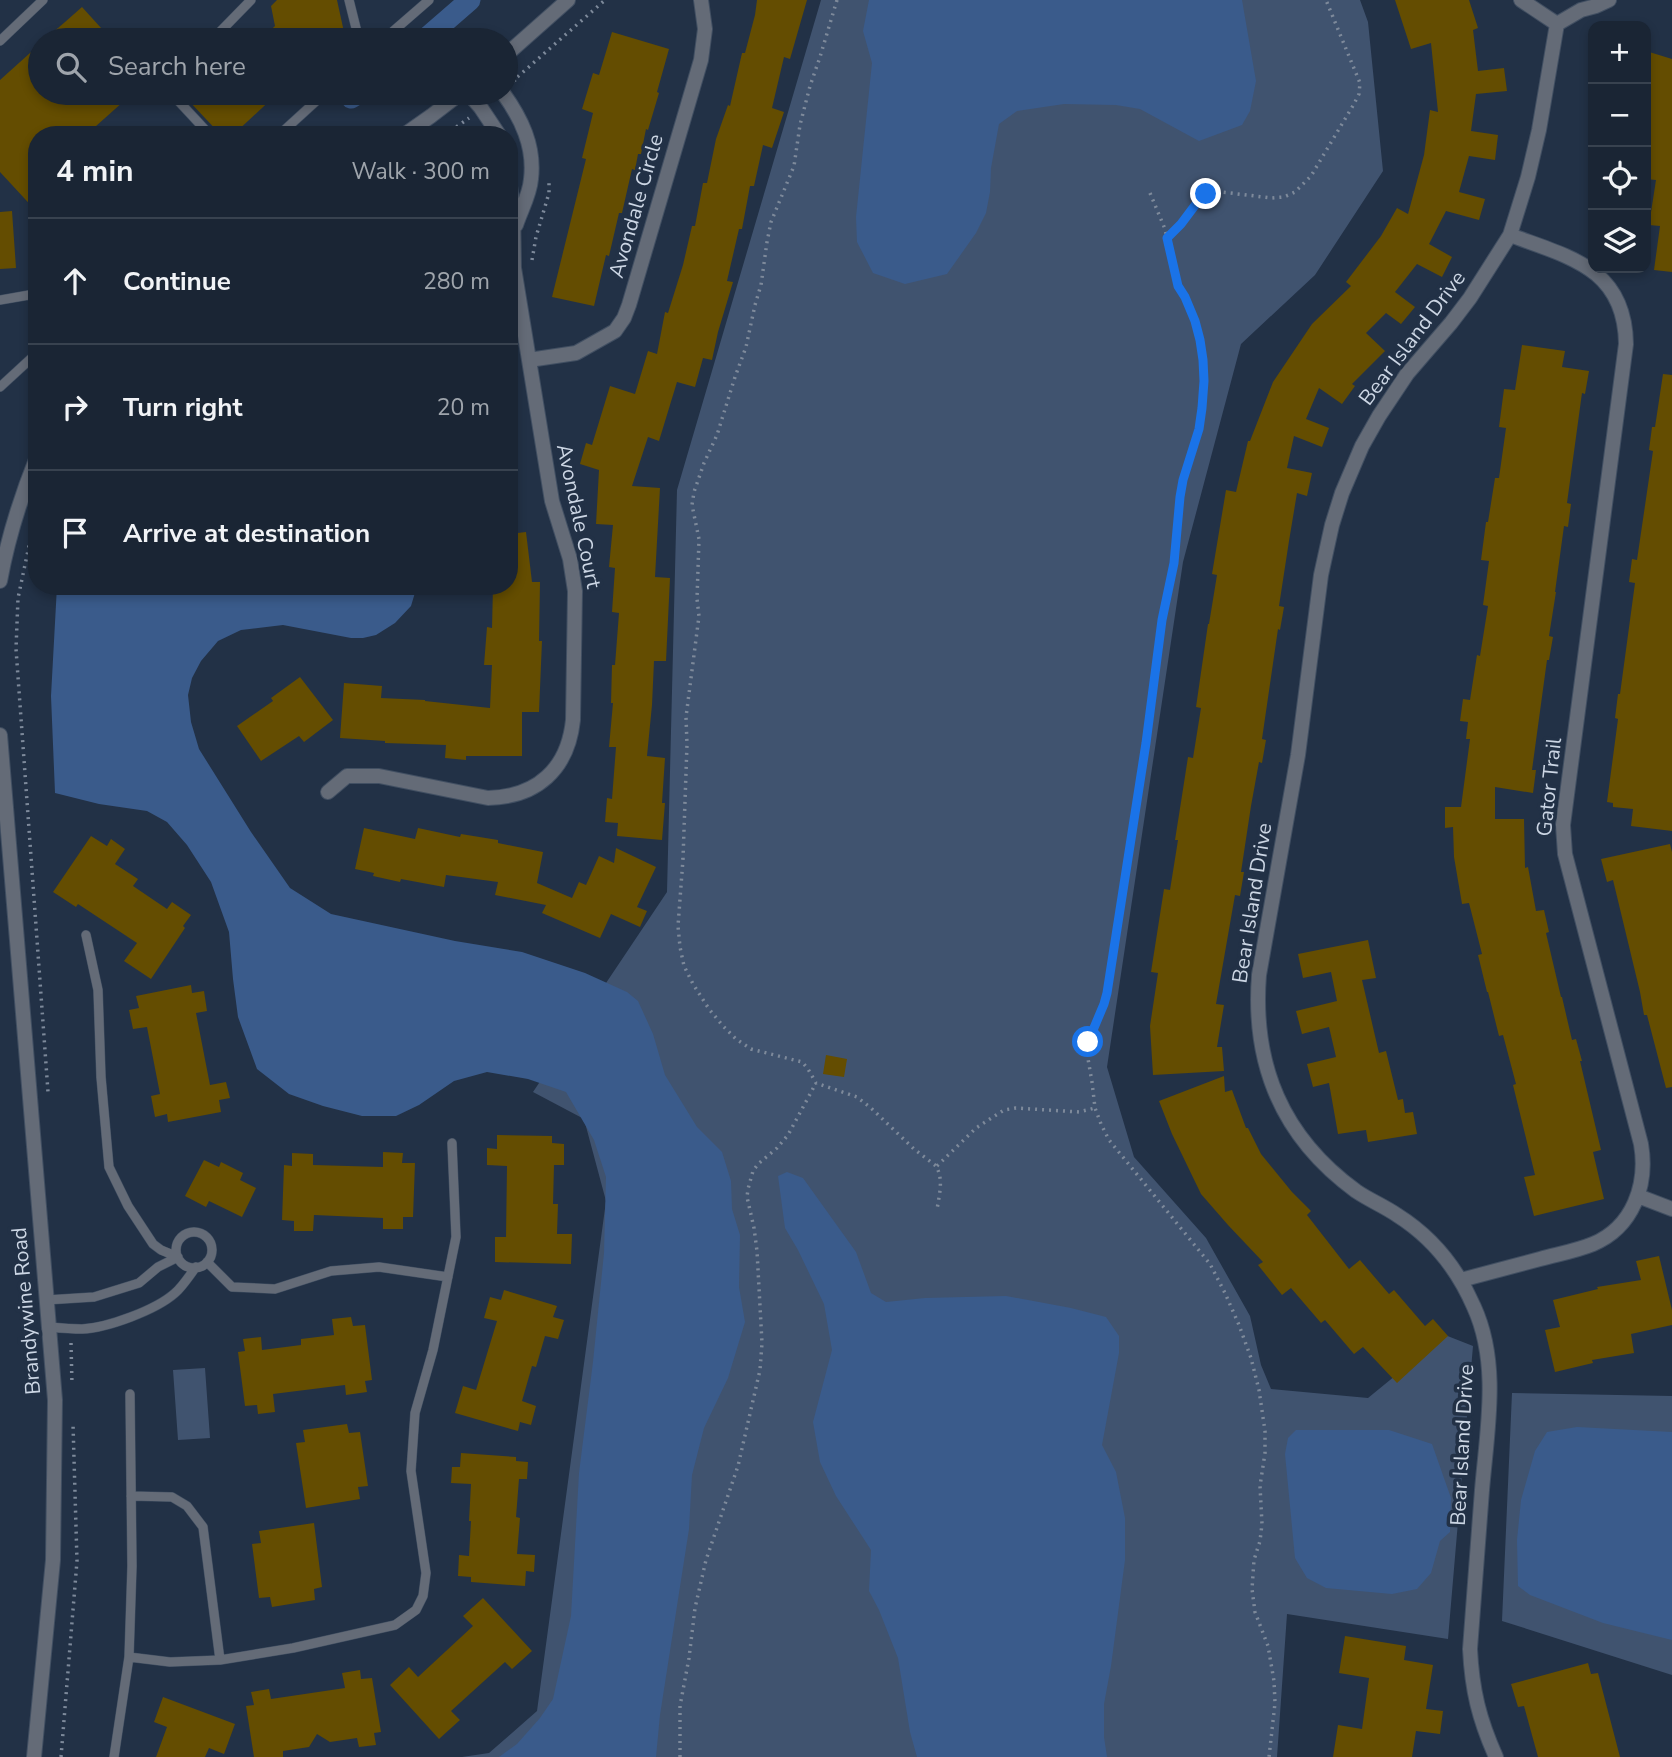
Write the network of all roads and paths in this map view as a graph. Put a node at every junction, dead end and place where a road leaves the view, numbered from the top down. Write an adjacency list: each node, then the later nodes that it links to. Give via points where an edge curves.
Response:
1 (43, 0): 16 (lane)
2 (251, 0): 13 (lane)
3 (349, 0): 14 (lane)
4 (429, 0): 15 (lane)
5 (568, 0): 17 (street)
6 (605, 0): 18 (path)
7 (701, 0): 39 (street, Avondale Circle, via 705,29 701,60 624,318 615,331 576,353)
8 (837, 0): 48 (path, via 810,86 794,166 771,222 746,347 694,492 699,616 686,717 678,926 684,965 723,1026 751,1049 802,1062)
9 (1326, 0): 34 (path, via 1360,83 1359,94 1311,176 1284,197 1206,194)
10 (1521, 0): 12 (street)
11 (1609, 0): 12 (street)
12 (1557, 24): 33 (street, Bear Island Drive, via 1539,130)
13 (224, 28)
14 (356, 28)
15 (397, 28)
16 (0, 41)
17 (518, 44)
18 (518, 76)
19 (182, 105): 25 (lane)
20 (312, 105): 26 (lane)
21 (445, 105): 27 (street)
22 (478, 105): 29 (street)
23 (512, 105): 32 (street, via 520,117 531,159 532,178)
24 (466, 121): 28 (path)
25 (202, 126)
26 (289, 126)
27 (416, 126)
28 (458, 126)
29 (493, 126)
30 (549, 176): 35 (path)
31 (1150, 193): 34 (path)
32 (518, 218)
33 (1510, 235): 53 (street, Gator Trail, via 1576,260 1600,277 1618,301 1626,329 1563,839 1641,1144 1644,1159); 60 (street, Bear Island Drive, via 1470,298 1379,416 1342,493 1321,575 1298,755 1257,1003 1270,1082 1311,1150 1359,1193 1422,1234)
34 (1167, 238): 50 (path, via 1178,286 1200,340 1202,408 1180,497 1174,563 1109,983 1088,1042)
35 (531, 268)
36 (518, 294): 39 (street, Avondale Court)
37 (28, 295): 38 (lane)
38 (0, 300)
39 (528, 360): 46 (street, Avondale Court, via 552,500 575,591 573,720 568,748 542,781 502,798 379,776 347,776)
40 (28, 362): 41 (lane)
41 (0, 387)
42 (28, 479): 44 (street)
43 (28, 551): 49 (path, via 18,598 16,649)
44 (0, 581)
45 (0, 735): 61 (street, Brandywine Road)
46 (328, 792)
47 (86, 935): 56 (lane, via 98,990 109,1167 153,1244)
48 (816, 1083): 52 (path, via 857,1097); 69 (path, via 788,1135 753,1171 748,1189 758,1263 760,1370 738,1466 695,1608 680,1706)
49 (48, 1093)
50 (1095, 1108): 52 (path, via 1079,1112 1004,1110 976,1128); 70 (path, via 1109,1140 1210,1264 1251,1358 1265,1431 1262,1524 1252,1589 1274,1681)
51 (452, 1143): 59 (lane, via 456,1237)
52 (936, 1166): 54 (path, via 940,1173)
53 (1638, 1196): 55 (street); 60 (street, Gator Trail, via 1619,1227 1594,1243)
54 (937, 1209)
55 (1672, 1209)
56 (177, 1256): 57 (lane, via 179,1240 188,1233 200,1233 212,1246); 58 (lane, via 185,1265); 61 (lane, via 139,1283 94,1297)
57 (207, 1262): 58 (lane); 59 (lane, via 232,1287 275,1289 331,1271 379,1267)
58 (196, 1267): 62 (lane, via 174,1294 125,1319 81,1329)
59 (448, 1277): 66 (lane, via 415,1413 411,1471 426,1573 416,1610 395,1625)
60 (1461, 1280): 71 (street, Bear Island Drive, via 1480,1322 1490,1381 1470,1649 1479,1712)
61 (46, 1300): 62 (street, Brandywine Road)
62 (49, 1327): 67 (street, Brandywine Road, via 55,1400 53,1560)
63 (130, 1394): 64 (lane)
64 (131, 1496): 65 (lane); 66 (lane, via 172,1497 187,1506 204,1527)
65 (129, 1657): 66 (lane, via 170,1662); 68 (lane)
66 (220, 1660)
67 (34, 1757)
68 (114, 1757)
69 (680, 1757)
70 (1269, 1757)
71 (1496, 1757)

